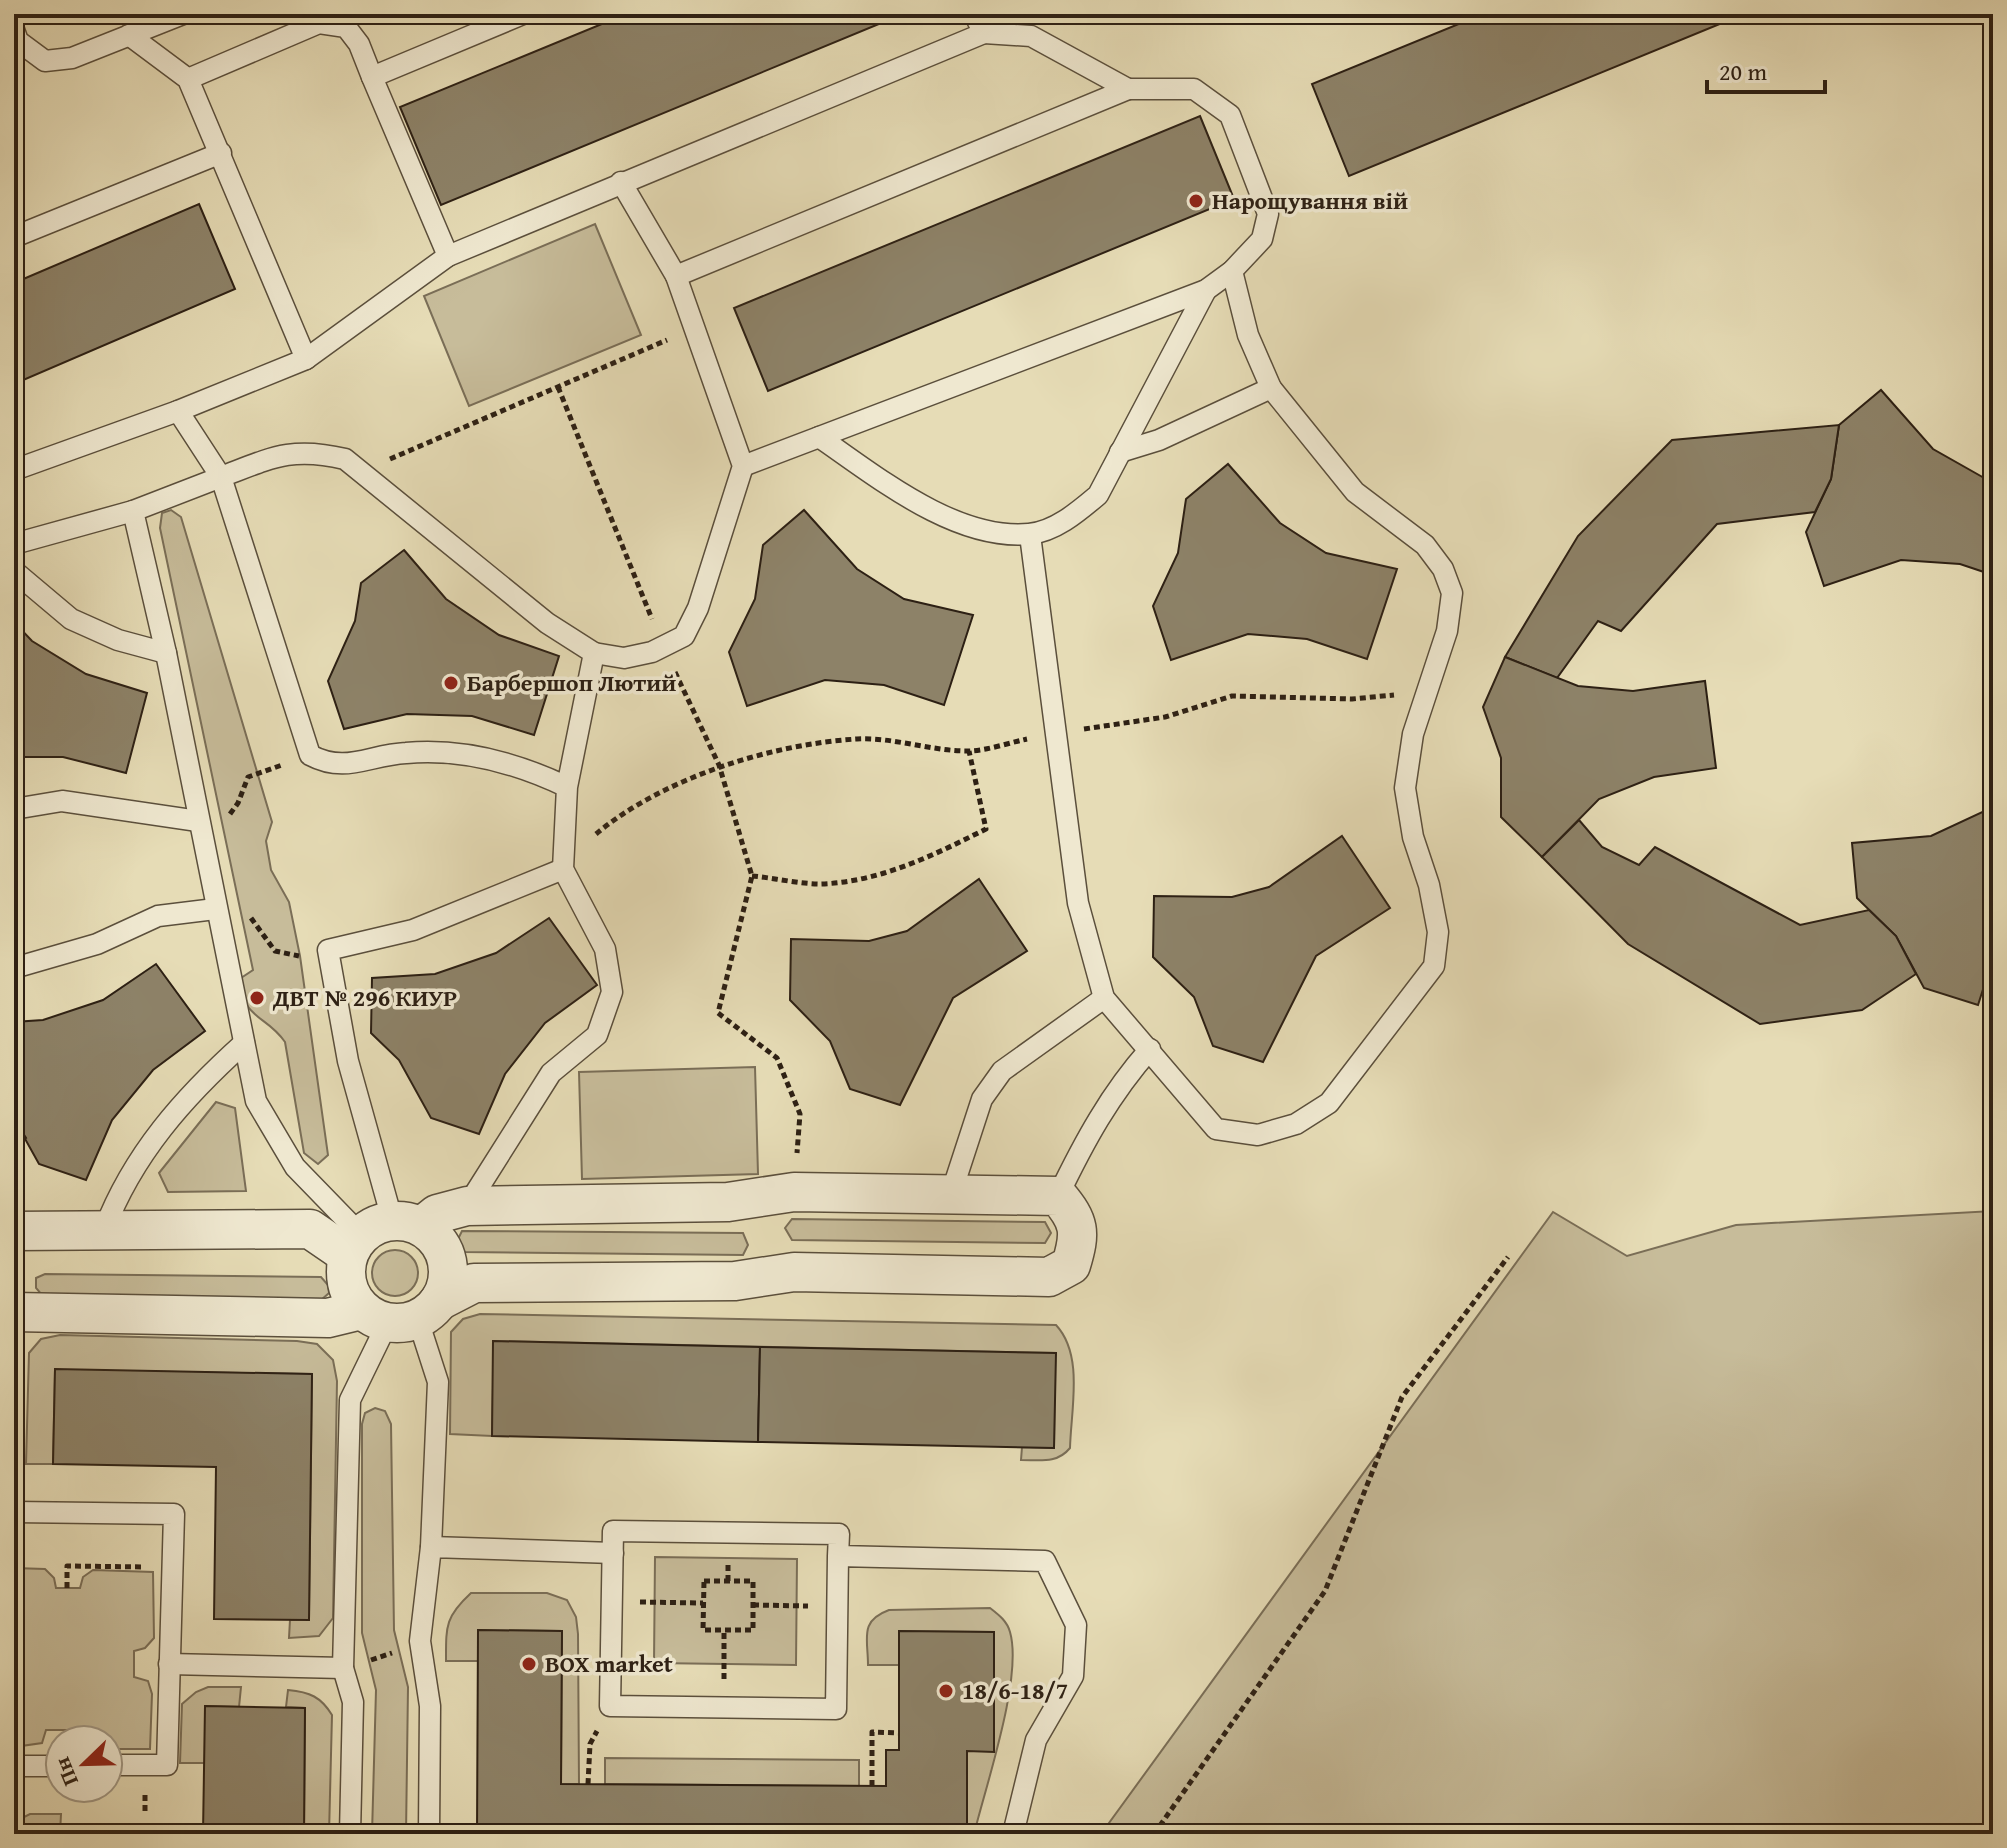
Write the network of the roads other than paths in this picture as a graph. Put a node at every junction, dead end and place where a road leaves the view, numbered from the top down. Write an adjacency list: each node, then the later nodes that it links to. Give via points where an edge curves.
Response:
1 (183, 14): 6 (lane)
2 (523, 14): 7 (lane)
3 (974, 14): 5 (lane)
4 (14, 30): 6 (lane, via 18,41 45,61 72,58)
5 (984, 33): 9 (lane, via 1031,36); 11 (lane)
6 (129, 35): 8 (lane)
7 (372, 77): 8 (lane, via 346,27 319,23); 13 (lane)
8 (188, 79): 10 (lane)
9 (1128, 89): 14 (lane, via 1194,89 1230,115 1268,214 1262,239); 15 (lane)
10 (221, 153): 12 (lane); 17 (lane)
11 (621, 182): 13 (lane); 15 (lane)
12 (14, 237)
13 (448, 256): 17 (lane)
14 (1232, 271): 16 (lane); 18 (lane, via 1248,335)
15 (676, 276): 22 (lane)
16 (1206, 290): 20 (lane); 21 (lane)
17 (306, 359): 19 (lane)
18 (1271, 388): 21 (lane, via 1159,440); 39 (lane, via 1355,492 1425,545 1452,593 1447,631 1413,734 1405,788 1438,932 1434,966 1329,1103 1296,1124 1258,1135 1216,1129)
19 (178, 411): 23 (lane); 24 (lane)
20 (819, 437): 22 (lane); 26 (lane, via 911,500 977,528)
21 (1120, 452): 26 (lane, via 1098,495 1068,519)
22 (743, 466): 30 (lane, via 698,608 684,636 624,658)
23 (14, 470)
24 (221, 477): 25 (lane); 30 (lane, via 286,453 313,451 345,459 547,623); 31 (lane, via 310,755 330,766 406,752 467,754 524,767)
25 (133, 511): 27 (lane); 29 (lane)
26 (1030, 535): 37 (lane, via 1078,903)
27 (14, 544)
28 (14, 571): 29 (lane, via 71,619)
29 (166, 653): 33 (lane)
30 (594, 653): 31 (lane)
31 (567, 787): 34 (lane)
32 (14, 809): 33 (lane, via 62,801)
33 (198, 821): 35 (lane)
34 (563, 865): 42 (lane, via 605,949 612,992 597,1035 551,1073); 45 (lane, via 413,930 328,950)
35 (215, 909): 36 (lane, via 158,916 97,944); 38 (lane)
36 (14, 968)
37 (1104, 998): 39 (lane); 40 (lane, via 1002,1071 982,1099)
38 (244, 1043): 43 (lane, via 162,1125 117,1195); 45 (lane, via 256,1101 295,1167)
39 (1150, 1049): 41 (lane, via 1118,1085)
40 (951, 1194): 41 (street); 42 (street, via 794,1192 728,1202)
41 (1058, 1196): 47 (street, via 1075,1217 1078,1241 1071,1265 1049,1277 794,1272 735,1281 474,1283)
42 (467, 1206): 45 (street)
43 (104, 1230): 44 (street); 45 (street)
44 (14, 1231)
45 (381, 1234): 47 (street, via 346,1284); 47 (street, via 441,1245 449,1273)
46 (14, 1312): 47 (street, via 328,1318)
47 (402, 1313): 49 (lane, via 438,1382); 53 (lane, via 350,1400)
48 (14, 1512): 52 (lane, via 174,1514)
49 (431, 1547): 50 (lane); 58 (lane, via 420,1641 430,1706)
50 (613, 1553): 51 (lane, via 613,1531 839,1534); 51 (lane, via 610,1706 723,1708 836,1709)
51 (838, 1556): 59 (lane, via 1045,1561 1076,1625 1073,1676 1036,1740)
52 (169, 1664): 53 (lane); 54 (lane, via 167,1765)
53 (343, 1668): 57 (lane, via 353,1702)
54 (124, 1765)
55 (14, 1766): 56 (lane)
56 (44, 1766)
57 (350, 1834)
58 (429, 1834)
59 (1013, 1834)

